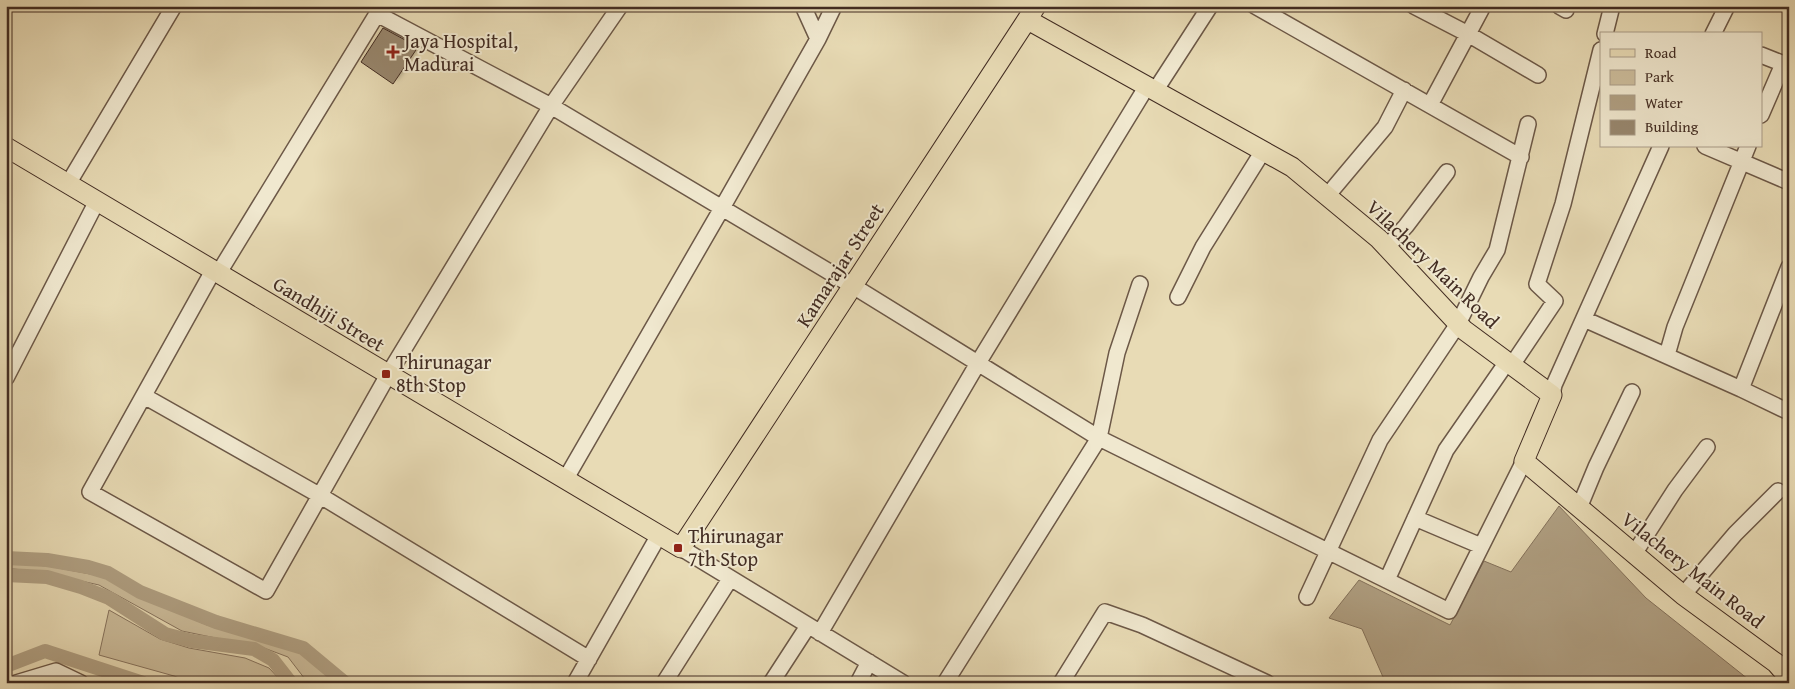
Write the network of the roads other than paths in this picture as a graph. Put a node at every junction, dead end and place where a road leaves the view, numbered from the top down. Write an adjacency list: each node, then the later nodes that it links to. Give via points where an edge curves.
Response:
1 (174, 6): 36 (street)
2 (620, 6): 24 (street)
3 (803, 6): 16 (street)
4 (834, 6): 16 (street)
5 (1210, 6): 21 (street)
6 (1255, 6): 22 (street)
7 (1414, 6): 15 (street)
8 (1482, 6): 15 (street)
9 (1612, 6): 13 (street)
10 (1727, 6): 14 (street)
11 (379, 10): 24 (street); 42 (street)
12 (1032, 13): 21 (main road, Vilachery Main Road); 44 (main road, Kamarajar Street)
13 (1606, 32)
14 (1714, 32)
15 (1468, 34): 20 (street); 23 (street)
16 (818, 38): 39 (street)
17 (1600, 54): 50 (street, via 1563,204 1537,284 1555,301)
18 (1762, 55): 19 (street)
19 (1786, 65): 25 (street)
20 (1538, 75)
21 (1151, 89): 31 (main road, Vilachery Main Road); 49 (street)
22 (1404, 90): 23 (street); 37 (street, via 1385,127)
23 (1430, 105): 32 (street)
24 (551, 106): 39 (street); 51 (street)
25 (1762, 113)
26 (1528, 124): 32 (street)
27 (6, 148): 36 (main road, Gandhiji Street)
28 (1660, 148): 46 (street)
29 (1710, 148): 33 (street)
30 (1747, 148): 33 (street)
31 (1263, 151): 37 (main road, Vilachery Main Road, via 1292,167); 45 (street, via 1203,247)
32 (1521, 156): 47 (street, via 1497,250)
33 (1741, 162): 35 (street); 48 (street, via 1675,327)
34 (1448, 172): 40 (street)
35 (1789, 182)
36 (68, 184): 38 (main road, Gandhiji Street)
37 (1327, 196): 40 (main road, Vilachery Main Road)
38 (97, 202): 42 (main road, Gandhiji Street); 52 (street)
39 (722, 208): 44 (street); 61 (street)
40 (1386, 247): 47 (main road, Vilachery Main Road)
41 (1789, 267): 53 (street)
42 (216, 272): 51 (main road, Gandhiji Street); 56 (street)
43 (1140, 284): 58 (street, via 1117,353)
44 (853, 286): 49 (street); 68 (main road, Kamarajar Street)
45 (1178, 297)
46 (1584, 319): 48 (street); 55 (street)
47 (1458, 324): 50 (main road, Vilachery Main Road); 69 (street, via 1380,440)
48 (1667, 355): 53 (street)
49 (978, 363): 58 (street); 75 (street)
50 (1510, 364): 55 (main road, Vilachery Main Road); 65 (street, via 1446,450)
51 (388, 375): 61 (main road, Gandhiji Street); 63 (street)
52 (6, 378)
53 (1741, 389): 57 (street)
54 (1632, 392): 64 (street)
55 (1552, 395): 60 (main road)
56 (144, 396): 63 (street); 63 (street, via 90,492 266,591)
57 (1789, 412)
58 (1099, 438): 69 (street); 86 (street)
59 (1707, 447): 70 (street)
60 (1524, 460): 64 (main road, Vilachery Main Road); 67 (street)
61 (566, 480): 66 (main road, Gandhiji Street)
62 (1778, 491): 73 (street)
63 (319, 495): 76 (street)
64 (1579, 508): 70 (main road, Vilachery Main Road)
65 (1415, 518): 67 (street); 72 (street)
66 (659, 535): 68 (main road, Gandhiji Street); 76 (street)
67 (1481, 546): 72 (street, via 1449,611)
68 (681, 548): 71 (street)
69 (1329, 551): 72 (street); 74 (street)
70 (1634, 554): 73 (main road, Vilachery Main Road)
71 (730, 579): 75 (street); 82 (street)
72 (1387, 580)
73 (1682, 595): 78 (main road, Vilachery Main Road, via 1776,663)
74 (1307, 597)
75 (814, 629): 77 (street); 83 (street)
76 (589, 659): 81 (street)
77 (869, 662): 84 (street); 85 (street)
78 (1789, 678)
79 (16, 683): 80 (street, via 56,671)
80 (80, 683)
81 (575, 683)
82 (664, 683)
83 (771, 683)
84 (858, 683)
85 (903, 683)
86 (945, 683)
87 (1061, 683): 88 (street, via 1104,612 1142,625)
88 (1267, 683)

